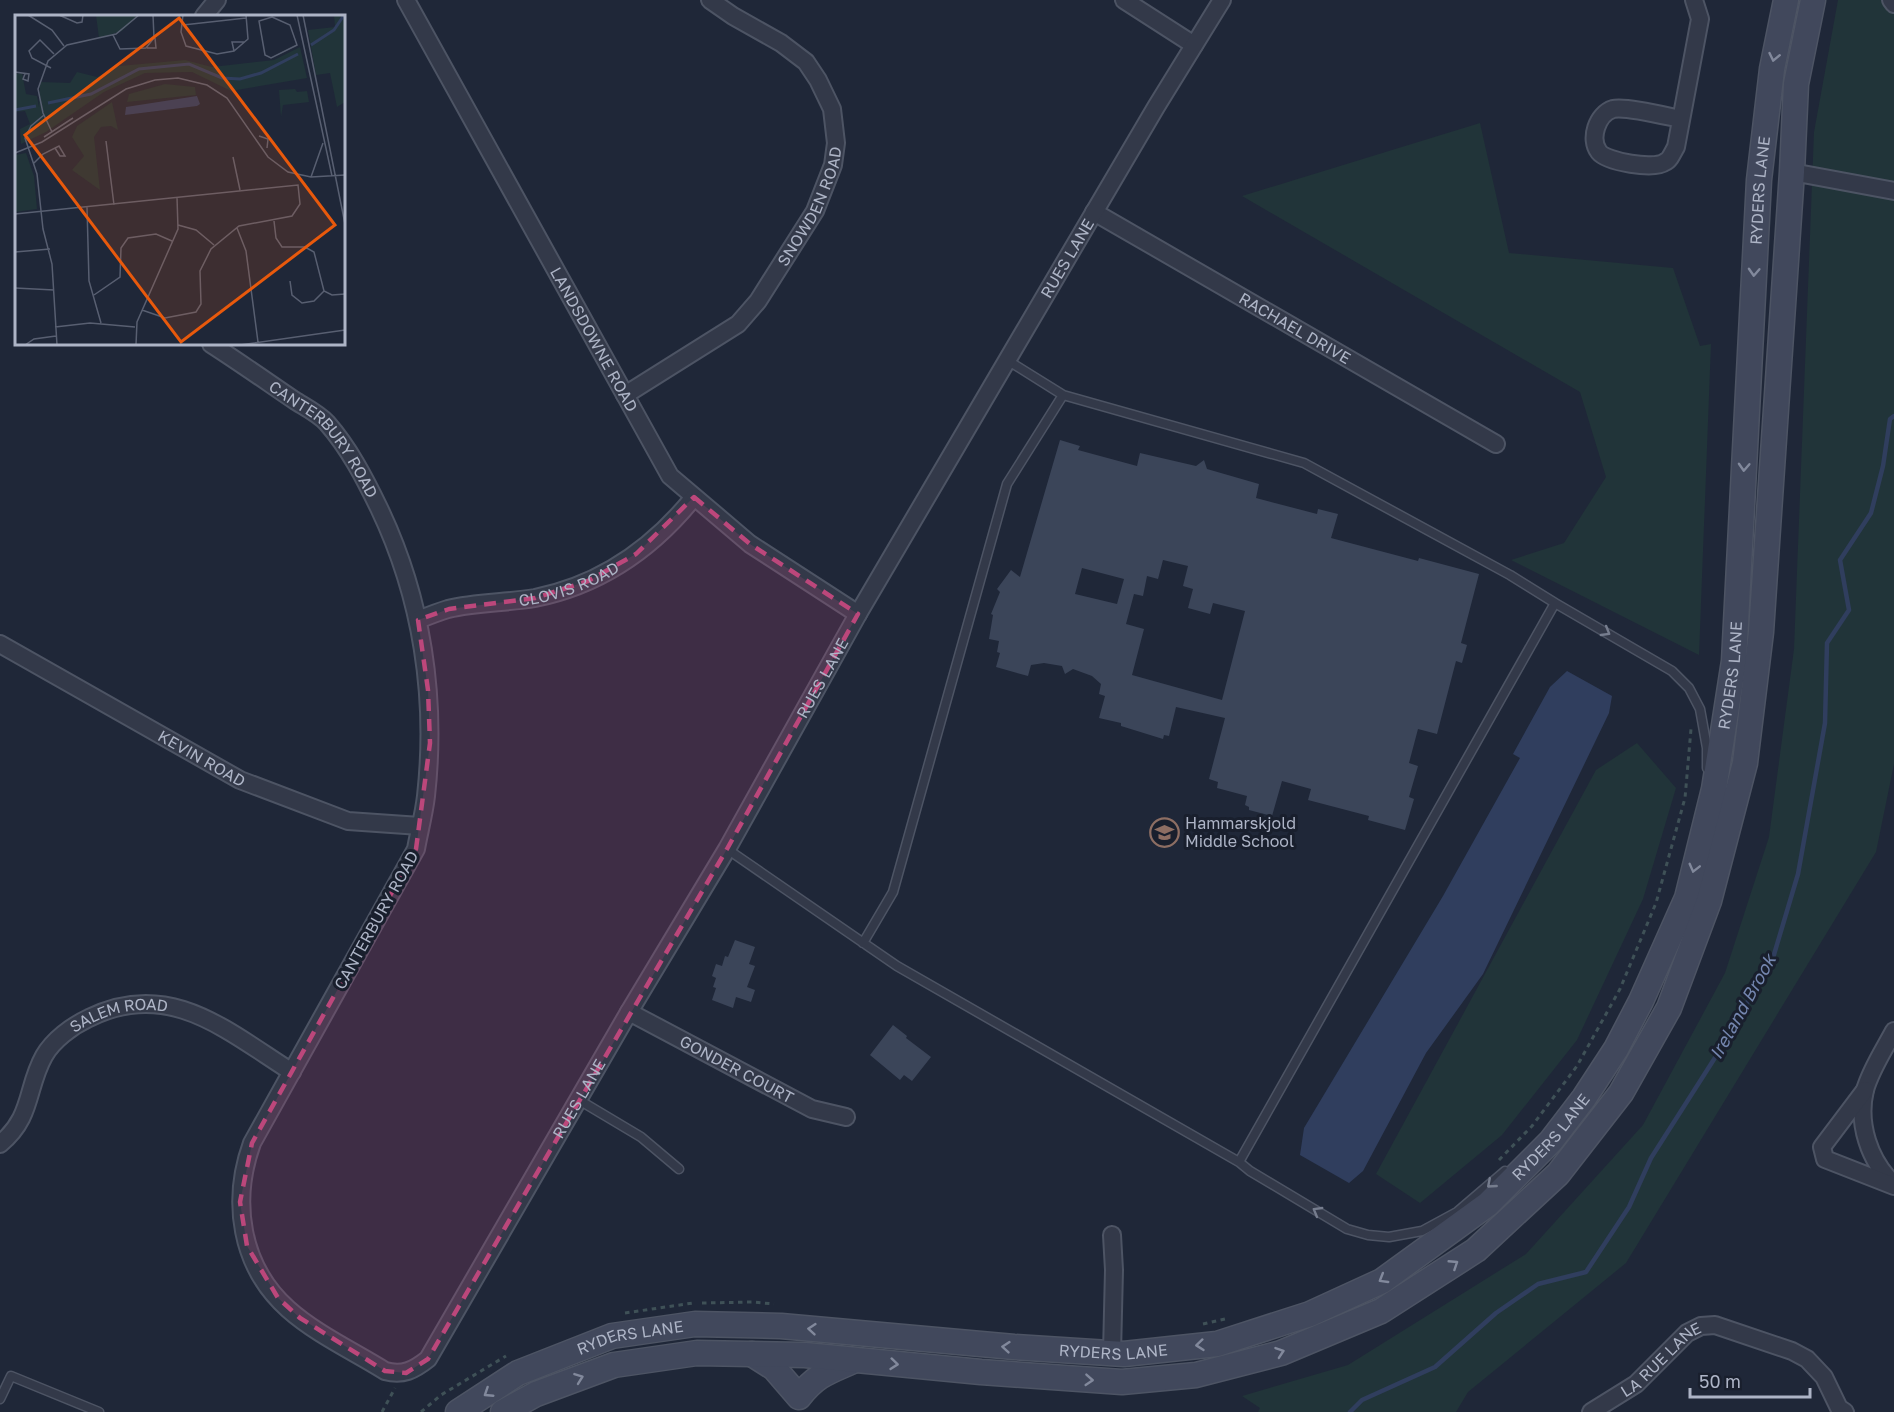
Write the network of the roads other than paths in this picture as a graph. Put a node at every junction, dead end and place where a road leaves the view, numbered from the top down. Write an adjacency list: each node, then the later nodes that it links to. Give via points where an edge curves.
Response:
1 (217, 0): 11 (street)
2 (406, 0): 19 (street, LANDSDOWNE ROAD)
3 (710, 0): 19 (street, SNOWDEN ROAD, via 806,62 832,109 836,143 833,165 815,211 758,301 738,324)
4 (1124, 0): 12 (street)
5 (1222, 0): 12 (street, RUES LANE)
6 (1694, 0): 13 (street, via 1700,19)
7 (1786, 0): 27 (main road, RYDERS LANE, one-way to 27, via 1772,69 1759,180 1734,661)
8 (1813, 0): 14 (main road, RYDERS LANE, via 1796,84)
9 (1891, 0): 10 (street)
10 (1894, 4)
11 (205, 15)
12 (1194, 45): 16 (street, RUES LANE)
13 (1681, 119): 13 (street, via 1676,147 1666,162 1657,165 1611,159 1600,153 1595,142 1599,120 1612,109)
14 (1792, 172): 15 (street); 50 (main road, RYDERS LANE, one-way to 14, via 1122,1382 1196,1375 1281,1353 1381,1311 1476,1250 1558,1174 1622,1093 1669,1008 1709,901 1745,763 1761,632)
15 (1894, 191)
16 (1094, 212): 18 (street, RUES LANE); 21 (street, RACHAEL DRIVE)
17 (212, 345): 25 (street, CANTERBURY ROAD, via 326,422 368,486 391,534)
18 (1007, 360): 20 (lane); 24 (street, RUES LANE)
19 (625, 394): 22 (street, LANDSDOWNE ROAD, via 670,476)
20 (1063, 395): 23 (lane, via 1304,463); 30 (lane, via 1006,484 893,892)
21 (1496, 444)
22 (694, 497): 24 (street, LANDSDOWNE ROAD, via 750,544); 25 (street, CLOVIS ROAD, via 664,531 636,554 588,581 535,598 449,609)
23 (1555, 603): 27 (lane, one-way to 27, via 1672,671 1689,688 1700,709 1707,748); 42 (lane)
24 (858, 614): 29 (street, RUES LANE)
25 (418, 620): 28 (street, CANTERBURY ROAD, via 428,690 430,743)
26 (0, 644): 28 (street, KEVIN ROAD, via 240,780 348,821)
27 (1708, 811): 33 (main road, RYDERS LANE, one-way to 33, via 1686,898)
28 (420, 826): 34 (street, CANTERBURY ROAD, via 416,849)
29 (727, 849): 30 (lane); 31 (street, RUES LANE)
30 (864, 944): 42 (lane)
31 (629, 1012): 36 (street, RUES LANE); 37 (street, GONDER COURT, via 812,1109)
32 (1894, 1031): 35 (street)
33 (1616, 1049): 38 (lane); 47 (main road, RYDERS LANE, one-way to 47, via 1551,1141 1517,1177 1488,1204 1382,1281 1310,1314 1217,1344)
34 (292, 1072): 40 (street, SALEM ROAD, via 193,1012 161,1004 121,1006 84,1021 44,1056 29,1103); 49 (street, CANTERBURY ROAD, via 252,1143 243,1172 241,1217 253,1260 268,1287 288,1309 385,1371 406,1373)
35 (1866, 1089): 45 (street, via 1863,1125 1868,1145 1876,1163); 45 (street, via 1822,1147 1825,1159)
36 (579, 1100): 44 (lane, via 641,1137); 49 (street, RUES LANE)
37 (846, 1117)
38 (1548, 1129)
39 (1540, 1138): 41 (lane)
40 (0, 1144)
41 (1524, 1155)
42 (1239, 1162): 43 (lane, one-way to 42, via 1457,1212 1422,1231 1389,1237 1347,1229)
43 (1515, 1162)
44 (679, 1168)
45 (1894, 1185)
46 (1112, 1234): 47 (street)
47 (1112, 1353): 54 (main road, RYDERS LANE, one-way to 54, via 781,1326 695,1324 612,1336 518,1373)
48 (752, 1354): 50 (main road, RYDERS LANE); 50 (main road, via 774,1368 798,1401 810,1382); 55 (main road, RYDERS LANE, one-way to 48, via 536,1394 614,1365 697,1353)
49 (428, 1359)
50 (855, 1360)
51 (0, 1399): 53 (lane, via 12,1376)
52 (1838, 1410): 56 (street, LA RUE LANE, via 1824,1377 1807,1359 1715,1325 1701,1326 1687,1334 1636,1384)
53 (99, 1412)
54 (458, 1412)
55 (504, 1412)
56 (1591, 1412)

